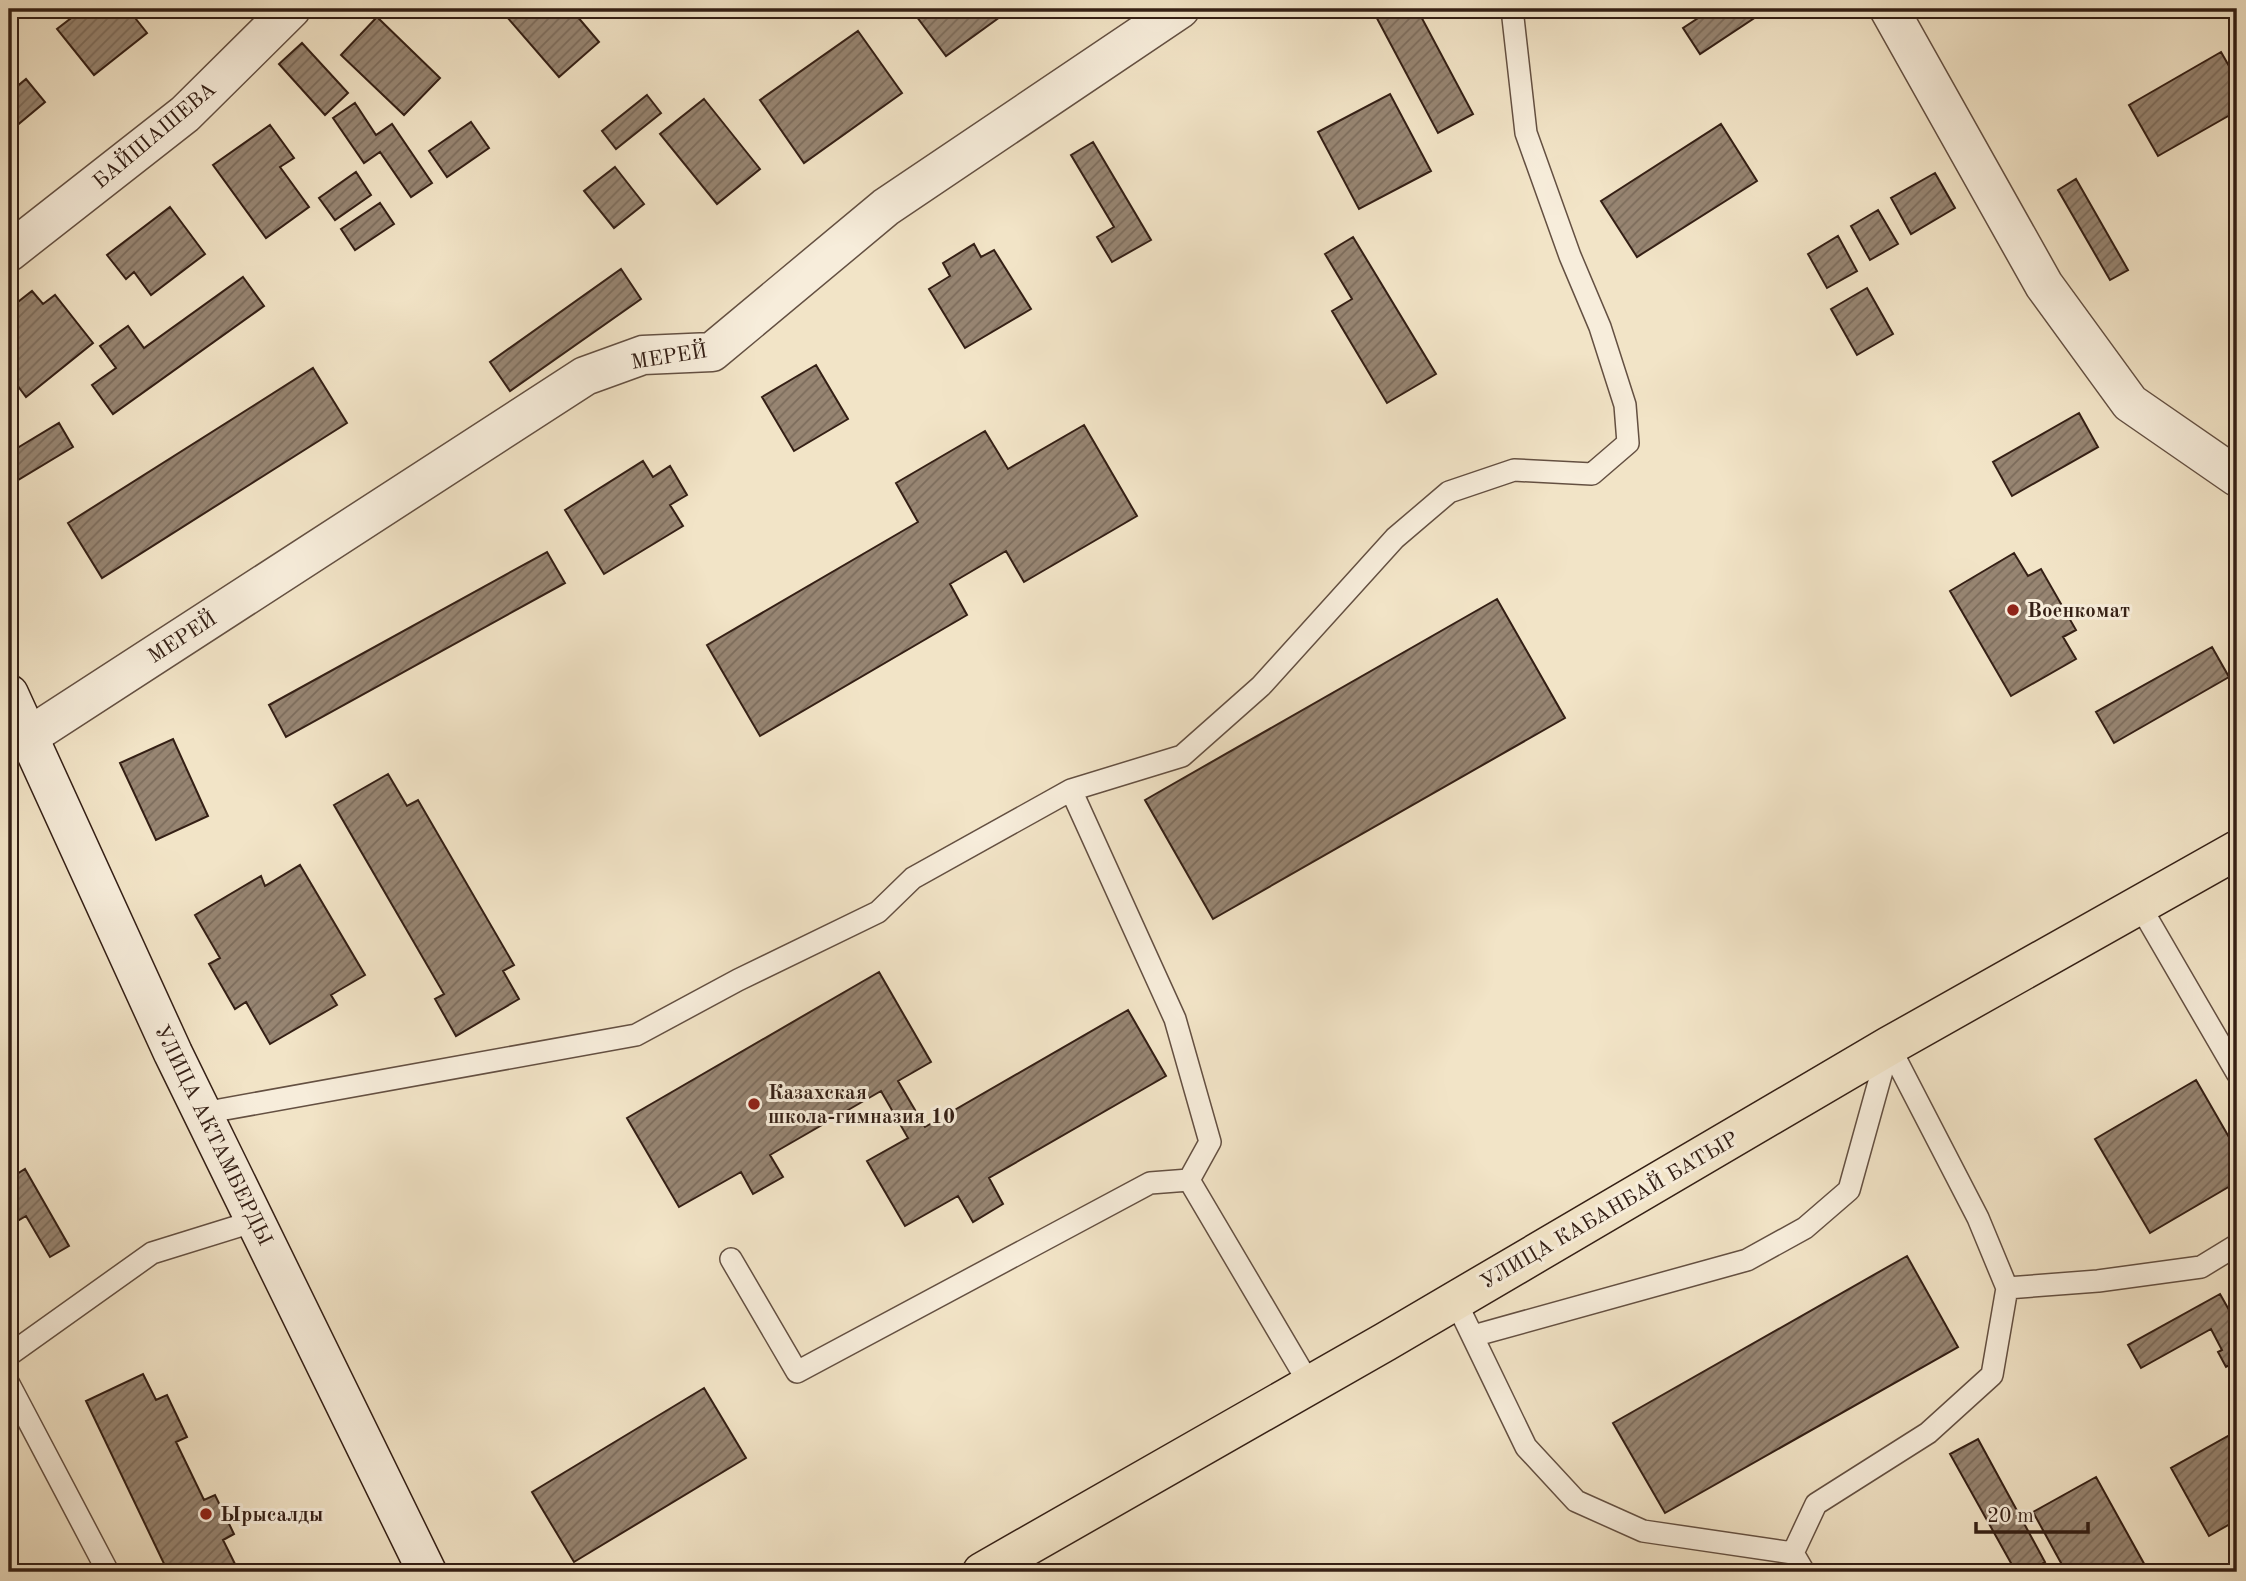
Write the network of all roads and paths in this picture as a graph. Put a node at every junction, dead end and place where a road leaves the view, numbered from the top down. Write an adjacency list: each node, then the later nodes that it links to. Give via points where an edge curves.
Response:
1 (291, 9): 5 (street, БАЙШАШЕВА, via 185,114)
2 (1180, 9): 8 (street, МЕРЕЙ, via 886,207 712,352 643,355 585,376)
3 (1512, 9): 9 (lane, via 1525,133 1600,327 1625,405 1628,443 1592,474 1514,470 1449,492 1395,538 1261,686 1182,756)
4 (1889, 9): 6 (street, via 2044,285 2130,403)
5 (9, 252)
6 (2237, 477)
7 (9, 694): 8 (street, УЛИЦА АКТАМБЕРДЫ)
8 (28, 737): 14 (street, УЛИЦА АКТАМБЕРДЫ)
9 (1071, 790): 14 (lane, via 914,878 878,912 636,1035); 15 (lane, via 1175,1019 1210,1142)
10 (2237, 850): 11 (main road, УЛИЦА КАБАНБАЙ БАТЫР)
11 (2140, 906): 12 (main road, УЛИЦА КАБАНБАЙ БАТЫР); 13 (lane)
12 (1889, 1046): 19 (lane, via 1978,1219); 20 (main road, УЛИЦА КАБАНБАЙ БАТЫР); 21 (lane, via 1849,1190 1805,1228 1748,1260)
13 (2237, 1073)
14 (203, 1114): 16 (street, УЛИЦА АКТАМБЕРДЫ)
15 (1189, 1180): 18 (lane, via 1150,1183 797,1373); 24 (lane)
16 (255, 1221): 22 (lane, via 152,1254); 27 (street, УЛИЦА АКТАМБЕРДЫ)
17 (2237, 1245): 19 (lane, via 2201,1267)
18 (731, 1259)
19 (2007, 1288): 25 (lane, via 1992,1375 1928,1433 1816,1504)
20 (1455, 1300): 21 (lane); 24 (main road, УЛИЦА КАБАНБАЙ БАТЫР)
21 (1473, 1336): 25 (lane, via 1526,1447 1576,1501 1643,1531)
22 (9, 1355)
23 (9, 1384): 26 (lane)
24 (1310, 1385): 28 (main road, УЛИЦА КАБАНБАЙ БАТЫР)
25 (1793, 1553): 29 (lane)
26 (108, 1572)
27 (427, 1572)
28 (982, 1572)
29 (1804, 1572)

